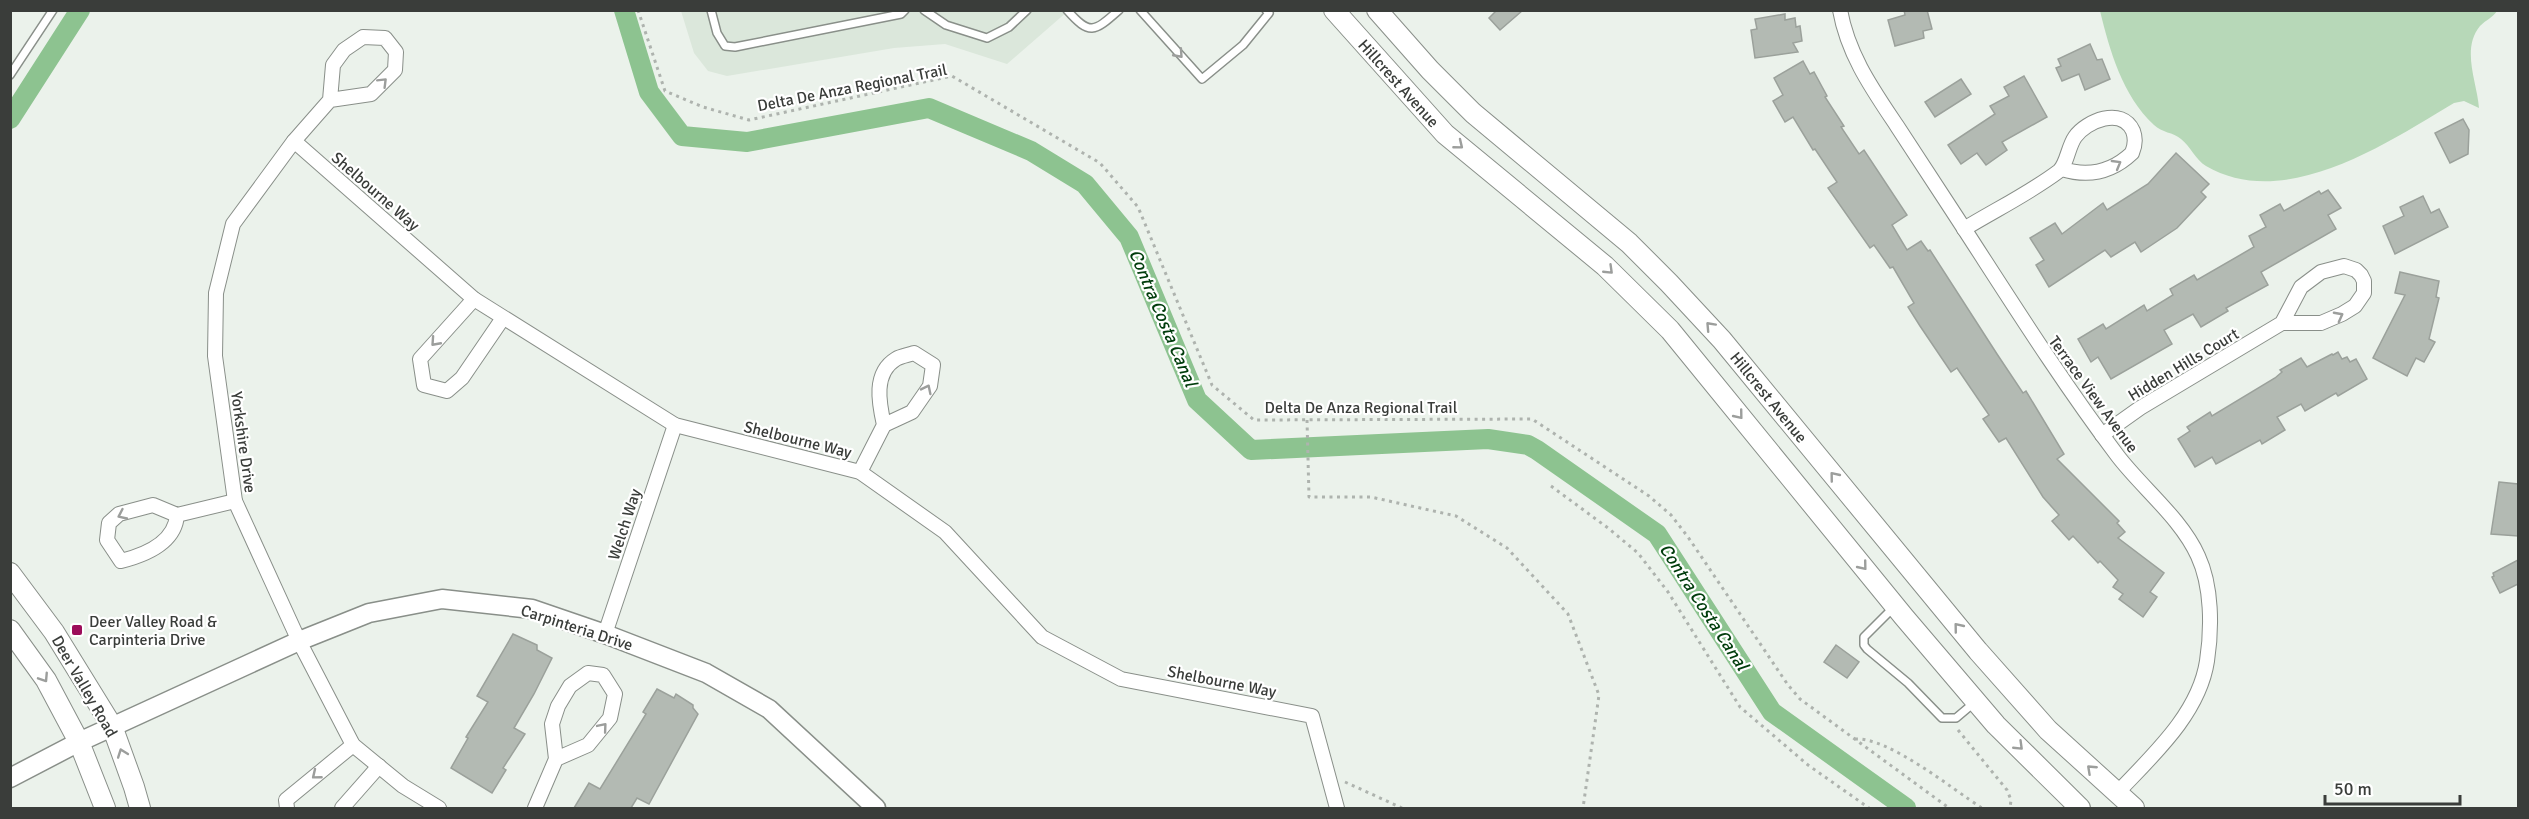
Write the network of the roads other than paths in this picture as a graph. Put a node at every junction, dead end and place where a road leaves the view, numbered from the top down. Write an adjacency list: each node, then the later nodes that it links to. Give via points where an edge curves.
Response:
1 (53, 10): 13 (lane)
2 (711, 10): 3 (lane, via 725,46 735,47 901,14)
3 (905, 10)
4 (924, 10): 5 (lane, via 946,25 987,38 1009,27)
5 (1026, 10)
6 (1067, 10): 7 (lane, via 1089,29 1098,27)
7 (1119, 10)
8 (1140, 10): 12 (lane, one-way to 12, via 1202,80 1244,45)
9 (1334, 10): 28 (main road, Hillcrest Avenue, one-way to 28, via 1444,134 1605,266 1670,330)
10 (1377, 10): 39 (main road, Hillcrest Avenue, one-way to 10, via 2048,730 1978,651 1722,340 1669,283 1629,243 1473,113)
11 (1840, 10): 17 (street, Terrace View Avenue, via 1862,72)
12 (1268, 12)
13 (10, 75)
14 (330, 100): 14 (street, one-way to 14, via 371,94 395,70 396,52 385,38 363,37 344,50 333,65); 15 (street, Yorkshire Drive)
15 (294, 141): 18 (street, Shelbourne Way); 25 (street, Yorkshire Drive, via 233,224 216,293 215,356)
16 (2062, 169): 16 (street, one-way to 16, via 2091,174 2110,168 2132,153 2134,132 2122,120 2102,119 2076,136); 17 (street)
17 (1964, 229): 23 (street, Terrace View Avenue)
18 (474, 299): 19 (street, Shelbourne Way); 19 (street, one-way to 19, via 420,358 424,385 447,391 462,378)
19 (503, 318): 21 (street, Shelbourne Way)
20 (2282, 323): 20 (street, one-way to 20, via 2321,323 2349,310 2364,293 2361,275 2344,266 2321,272 2301,287); 23 (street, Hidden Hills Court)
21 (675, 425): 24 (street, Shelbourne Way); 30 (street, Welch Way)
22 (884, 425): 22 (street, one-way to 22, via 912,412 930,386 933,365 914,353 895,359 882,376 878,399); 24 (street)
23 (2102, 435): 39 (street, Terrace View Avenue, via 2187,536 2205,574 2210,616 2207,662 2197,692 2173,731)
24 (860, 472): 47 (street, Shelbourne Way, via 945,532 1042,637 1121,679 1312,716)
25 (235, 501): 26 (street); 31 (street, Yorkshire Drive)
26 (177, 515): 26 (street, one-way to 26, via 153,505 120,514 109,523 107,540 121,561 145,555 176,528)
27 (10, 573): 33 (main road, Deer Valley Road, via 54,632)
28 (1895, 606): 32 (main road, Hillcrest Avenue); 32 (lane, via 1867,632 1863,640 1867,649 1942,718 1956,718)
29 (10, 630): 34 (main road, Deer Valley Road, one-way to 34, via 46,680)
30 (605, 634): 31 (street, Carpinteria Drive, via 531,609 442,599 369,613); 46 (street, Carpinteria Drive, via 706,673 769,709)
31 (299, 641): 33 (street, Carpinteria Drive); 35 (street, Yorkshire Drive)
32 (1976, 701): 48 (main road, Hillcrest Avenue, one-way to 48)
33 (112, 726): 34 (street, Carpinteria Drive); 41 (main road, Deer Valley Road, one-way to 33)
34 (79, 742): 38 (street, Carpinteria Drive); 40 (main road, Deer Valley Road)
35 (353, 745): 37 (street, Yorkshire Drive); 42 (street, one-way to 42, via 286,800)
36 (556, 759): 36 (street, one-way to 36, via 588,745 610,718 615,694 603,675 588,673 570,686 558,706 552,724); 45 (street)
37 (380, 766): 43 (street); 44 (street, Yorkshire Drive)
38 (10, 778)
39 (2117, 793): 49 (main road, Hillcrest Avenue)
40 (105, 808)
41 (140, 808)
42 (288, 808)
43 (342, 808)
44 (439, 808)
45 (535, 808)
46 (876, 808)
47 (1337, 808)
48 (2080, 808)
49 (2134, 808)

